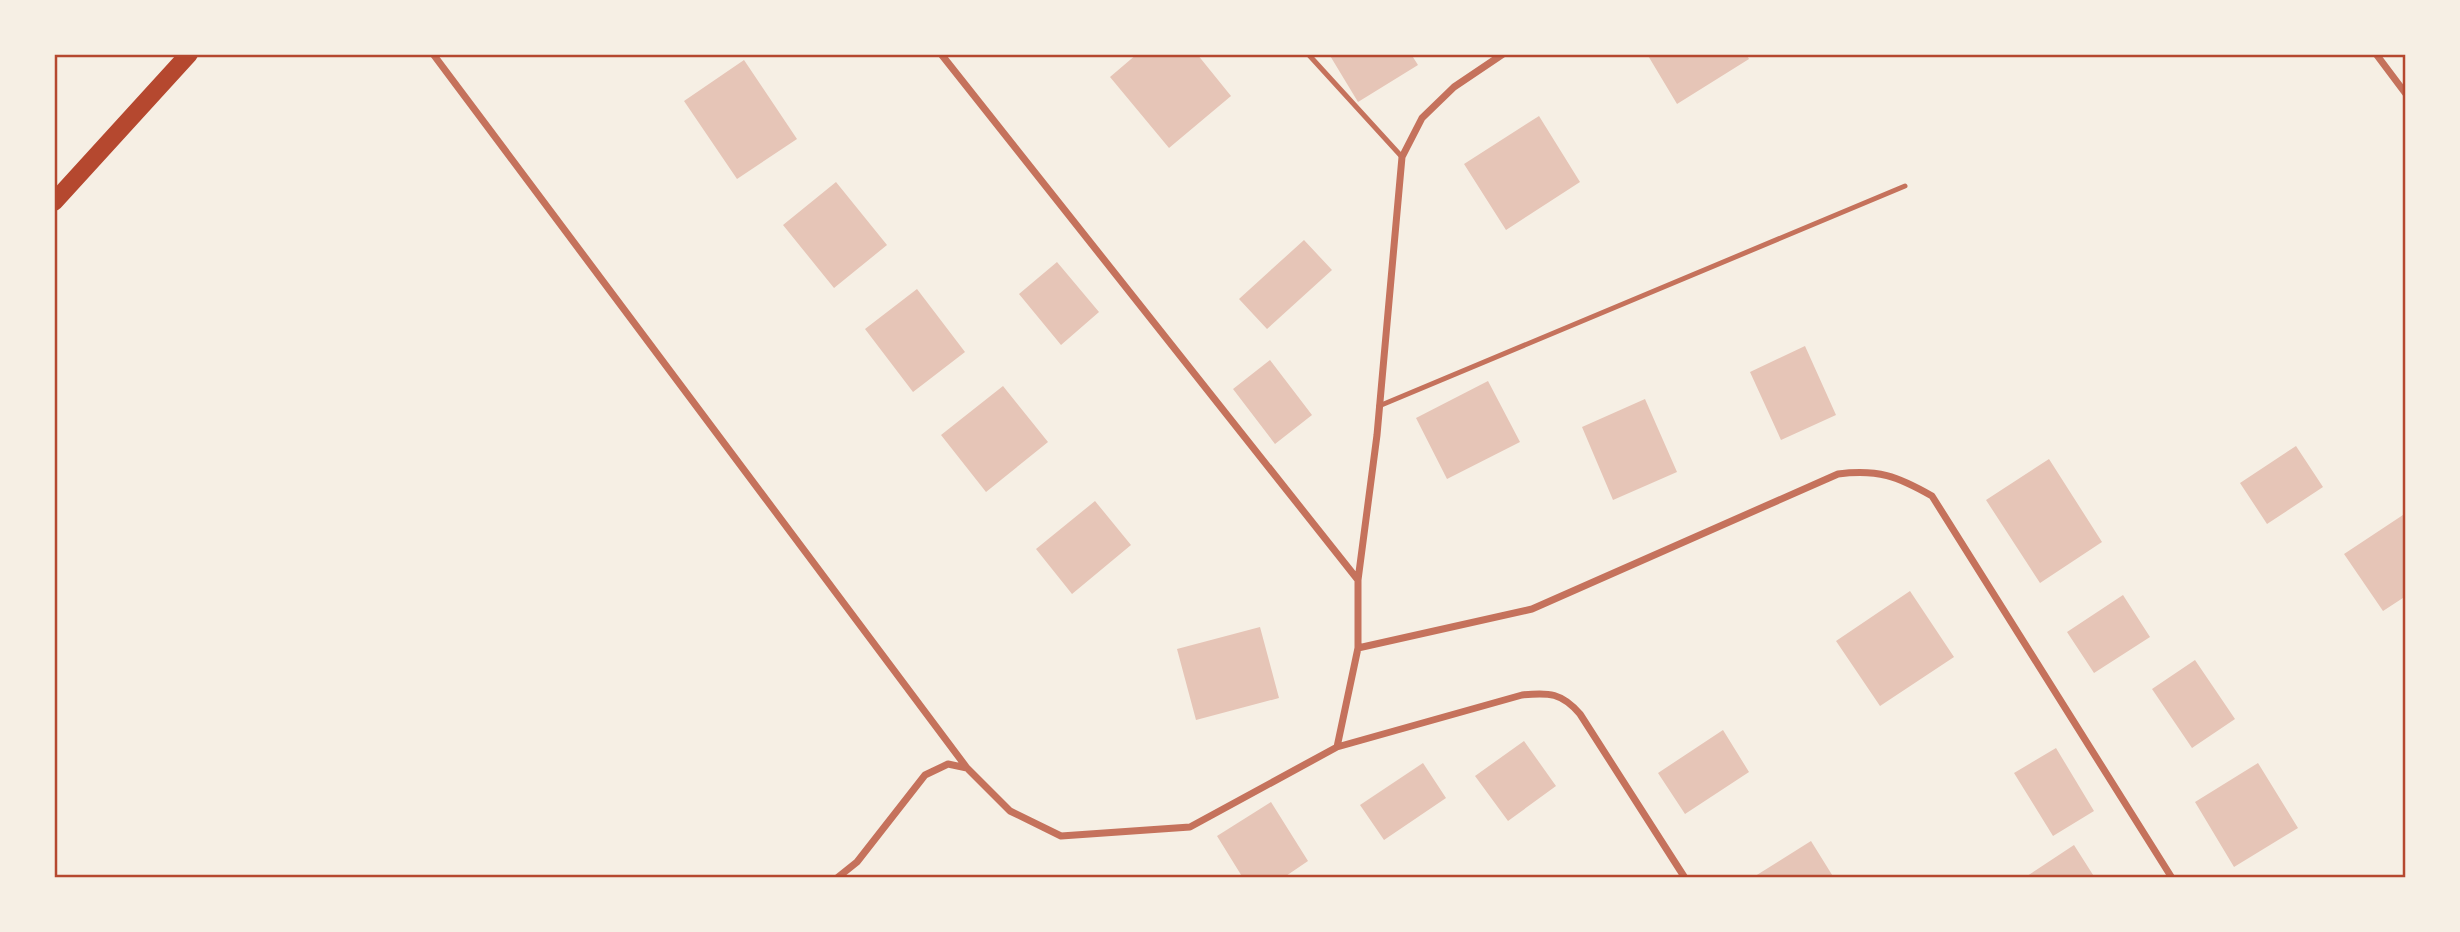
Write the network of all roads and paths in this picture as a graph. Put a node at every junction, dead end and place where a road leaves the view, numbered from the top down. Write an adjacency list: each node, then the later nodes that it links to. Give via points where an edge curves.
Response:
1 (190, 54): 10 (main road)
2 (433, 54): 15 (street)
3 (941, 54): 12 (street)
4 (1308, 54): 8 (lane)
5 (1503, 54): 8 (street, via 1454,88 1422,118)
6 (2376, 54): 7 (street)
7 (2406, 94)
8 (1402, 157): 11 (street)
9 (1905, 186): 11 (lane)
10 (54, 202)
11 (1379, 406): 12 (street)
12 (1358, 580): 13 (street)
13 (1358, 648): 14 (street); 18 (street, via 1532,608 1838,474 1869,471 1902,479 1932,496)
14 (1337, 747): 15 (street, via 1190,827 1060,836 1010,811); 17 (street, via 1522,695 1547,692 1566,698)
15 (967, 768): 16 (street, via 948,764 925,775 857,862)
16 (836, 878)
17 (1685, 878)
18 (2172, 878)

